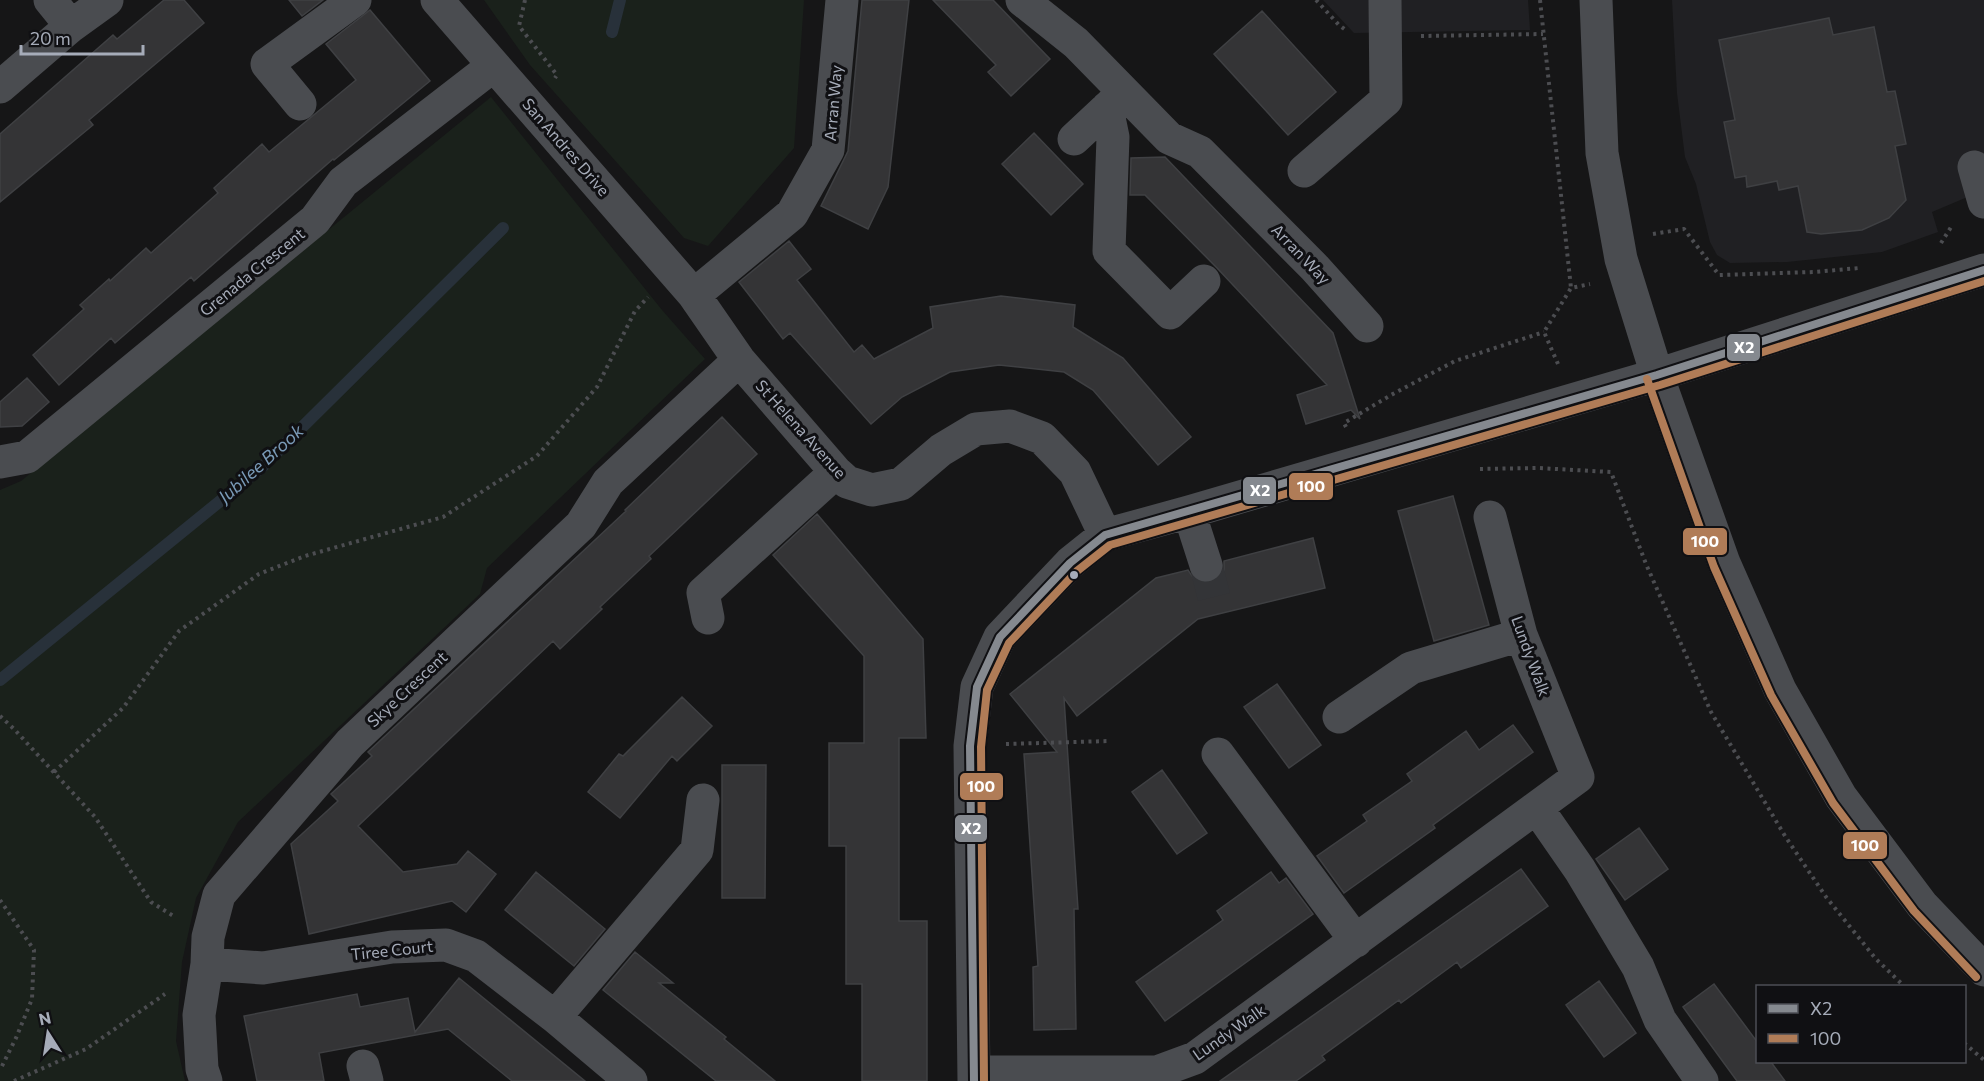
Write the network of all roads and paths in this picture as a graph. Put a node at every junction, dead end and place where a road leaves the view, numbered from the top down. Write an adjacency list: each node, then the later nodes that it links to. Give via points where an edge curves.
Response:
1 (50, 0): 10 (street)
2 (107, 0): 10 (street)
3 (355, 0): 14 (street, via 267,64)
4 (437, 0): 11 (street, San Andres Drive)
5 (842, 0): 23 (street, Arran Way, via 828,150 792,214)
6 (1022, 0): 13 (street, Arran Way, via 1076,43)
7 (1385, 0): 16 (street, via 1386,100)
8 (1540, 0): 24 (path)
9 (1596, 0): 19 (street, via 1602,153)
10 (71, 26): 12 (street)
11 (493, 66): 23 (street, San Andres Drive); 29 (street, Grenada Crescent, via 343,182 315,220 27,457)
12 (0, 87)
13 (1115, 100): 15 (street); 22 (street, via 1108,251 1170,313); 25 (street, Arran Way, via 1169,138 1200,152)
14 (300, 104)
15 (1074, 139)
16 (1304, 171)
17 (1980, 189): 18 (path, via 1961,204 1950,232)
18 (1937, 249)
19 (1622, 259): 20 (path, via 1627,238 1684,229 1719,275); 24 (path, via 1618,280); 27 (street)
20 (1868, 267)
21 (1984, 270): 27 (street)
22 (1204, 281)
23 (683, 283): 26 (street, St Helena Avenue); 43 (path, via 634,311 597,387 537,456 444,517 305,556 259,574 179,632 123,708)
24 (1571, 288): 28 (path, via 1544,332)
25 (1367, 326)
26 (739, 360): 30 (street, St Helena Avenue); 48 (street, Skye Crescent, via 608,482 580,525 350,743 219,895)
27 (1657, 375): 28 (street); 49 (street, via 1724,563 1780,690 1841,797 1922,905)
28 (1572, 400): 32 (street)
29 (0, 462)
30 (836, 472): 34 (street, St Helena Avenue, via 847,482 872,490 901,484 941,450 976,429 1010,426 1042,438 1075,472); 36 (street, via 703,593)
31 (1611, 472): 50 (path, via 1646,564 1711,712 1826,897)
32 (1189, 512): 34 (street); 35 (street)
33 (1490, 517): 37 (street, Lundy Walk)
34 (1105, 535): 41 (street, via 1070,563 1000,637 977,687)
35 (1206, 565)
36 (708, 618)
37 (1521, 635): 39 (street, via 1411,668); 45 (street, Lundy Walk, via 1578,777)
38 (0, 716): 43 (path)
39 (1339, 717)
40 (1110, 741): 41 (path)
41 (969, 746): 55 (street)
42 (1218, 754): 47 (street)
43 (54, 772): 48 (path, via 95,817 151,902)
44 (703, 800): 51 (street, via 697,850)
45 (1537, 808): 47 (street, Lundy Walk); 59 (street, via 1580,870 1638,967 1660,1020)
46 (0, 900): 54 (path, via 33,950 32,999)
47 (1356, 941): 55 (street, Lundy Walk, via 1195,1059 1157,1072)
48 (207, 951): 51 (street, Tiree Court, via 263,968 392,947 447,945 476,956); 56 (path, via 86,1050); 57 (street, Skye Crescent, via 199,1015)
49 (1984, 970)
50 (1902, 985)
51 (555, 1017): 58 (street, Tiree Court)
52 (1966, 1044): 53 (path)
53 (1984, 1060)
54 (0, 1070)
55 (974, 1077)
56 (14, 1081)
57 (206, 1081)
58 (631, 1081)
59 (1702, 1081)

